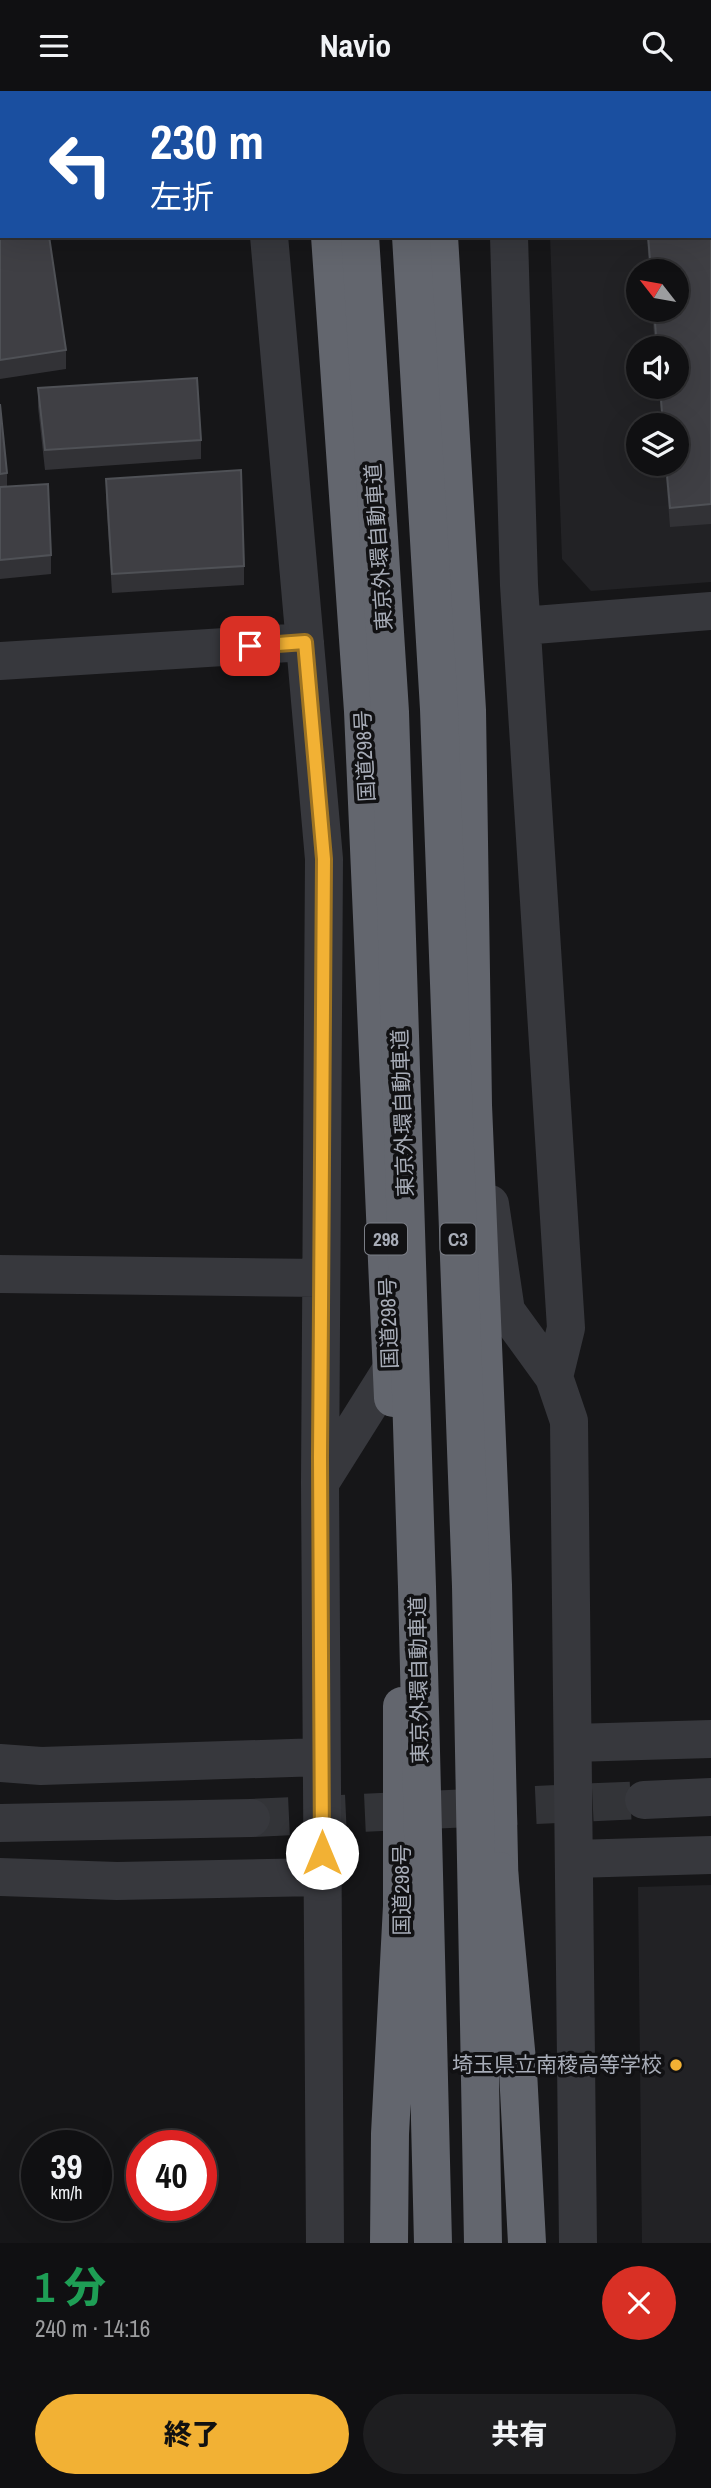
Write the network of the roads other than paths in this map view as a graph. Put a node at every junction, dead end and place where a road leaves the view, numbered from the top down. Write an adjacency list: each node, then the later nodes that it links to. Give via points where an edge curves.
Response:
1 (269, 238): 12 (street)
2 (306, 238): 9 (highway)
3 (330, 238): 9 (highway, 国道298号 / 298)
4 (360, 238): 22 (highway, 東京外環自動車道, bridge, via 390,712)
5 (411, 238): 21 (highway, C3, bridge, via 439,709)
6 (439, 238): 14 (highway)
7 (458, 238): 14 (highway)
8 (509, 238): 11 (street)
9 (346, 497): 18 (highway, 国道298号 / 298, via 363,711)
10 (711, 611): 11 (street)
11 (522, 626): 19 (street, via 566,1328)
12 (305, 642): 13 (street); 17 (street, via 324,859)
13 (0, 661)
14 (467, 710): 15 (highway)
15 (473, 1105): 19 (street, via 506,1311); 40 (highway, via 493,1585)
16 (0, 1274): 17 (street)
17 (321, 1278): 20 (street)
18 (391, 1370): 20 (street); 37 (highway, 国道298号 / 298, via 402,1721)
19 (554, 1377): 24 (street, via 569,1421)
20 (320, 1483): 25 (street)
21 (471, 1586): 39 (highway, C3, bridge); 41 (highway, bridge, via 518,2071)
22 (417, 1587): 36 (highway, bridge, via 390,2134); 38 (highway, 東京外環自動車道, bridge)
23 (711, 1738): 24 (street)
24 (573, 1743): 32 (street)
25 (321, 1757): 26 (street, via 41,1766); 34 (street)
26 (0, 1763)
27 (711, 1797): 28 (street)
28 (644, 1800)
29 (251, 1818): 30 (street)
30 (0, 1823)
31 (711, 1854): 32 (street)
32 (574, 1859): 42 (street)
33 (0, 1877): 34 (street, via 117,1881)
34 (322, 1877): 35 (street)
35 (325, 2243)
36 (389, 2243)
37 (404, 2243)
38 (433, 2243)
39 (482, 2243)
40 (508, 2243)
41 (527, 2243)
42 (578, 2243)

